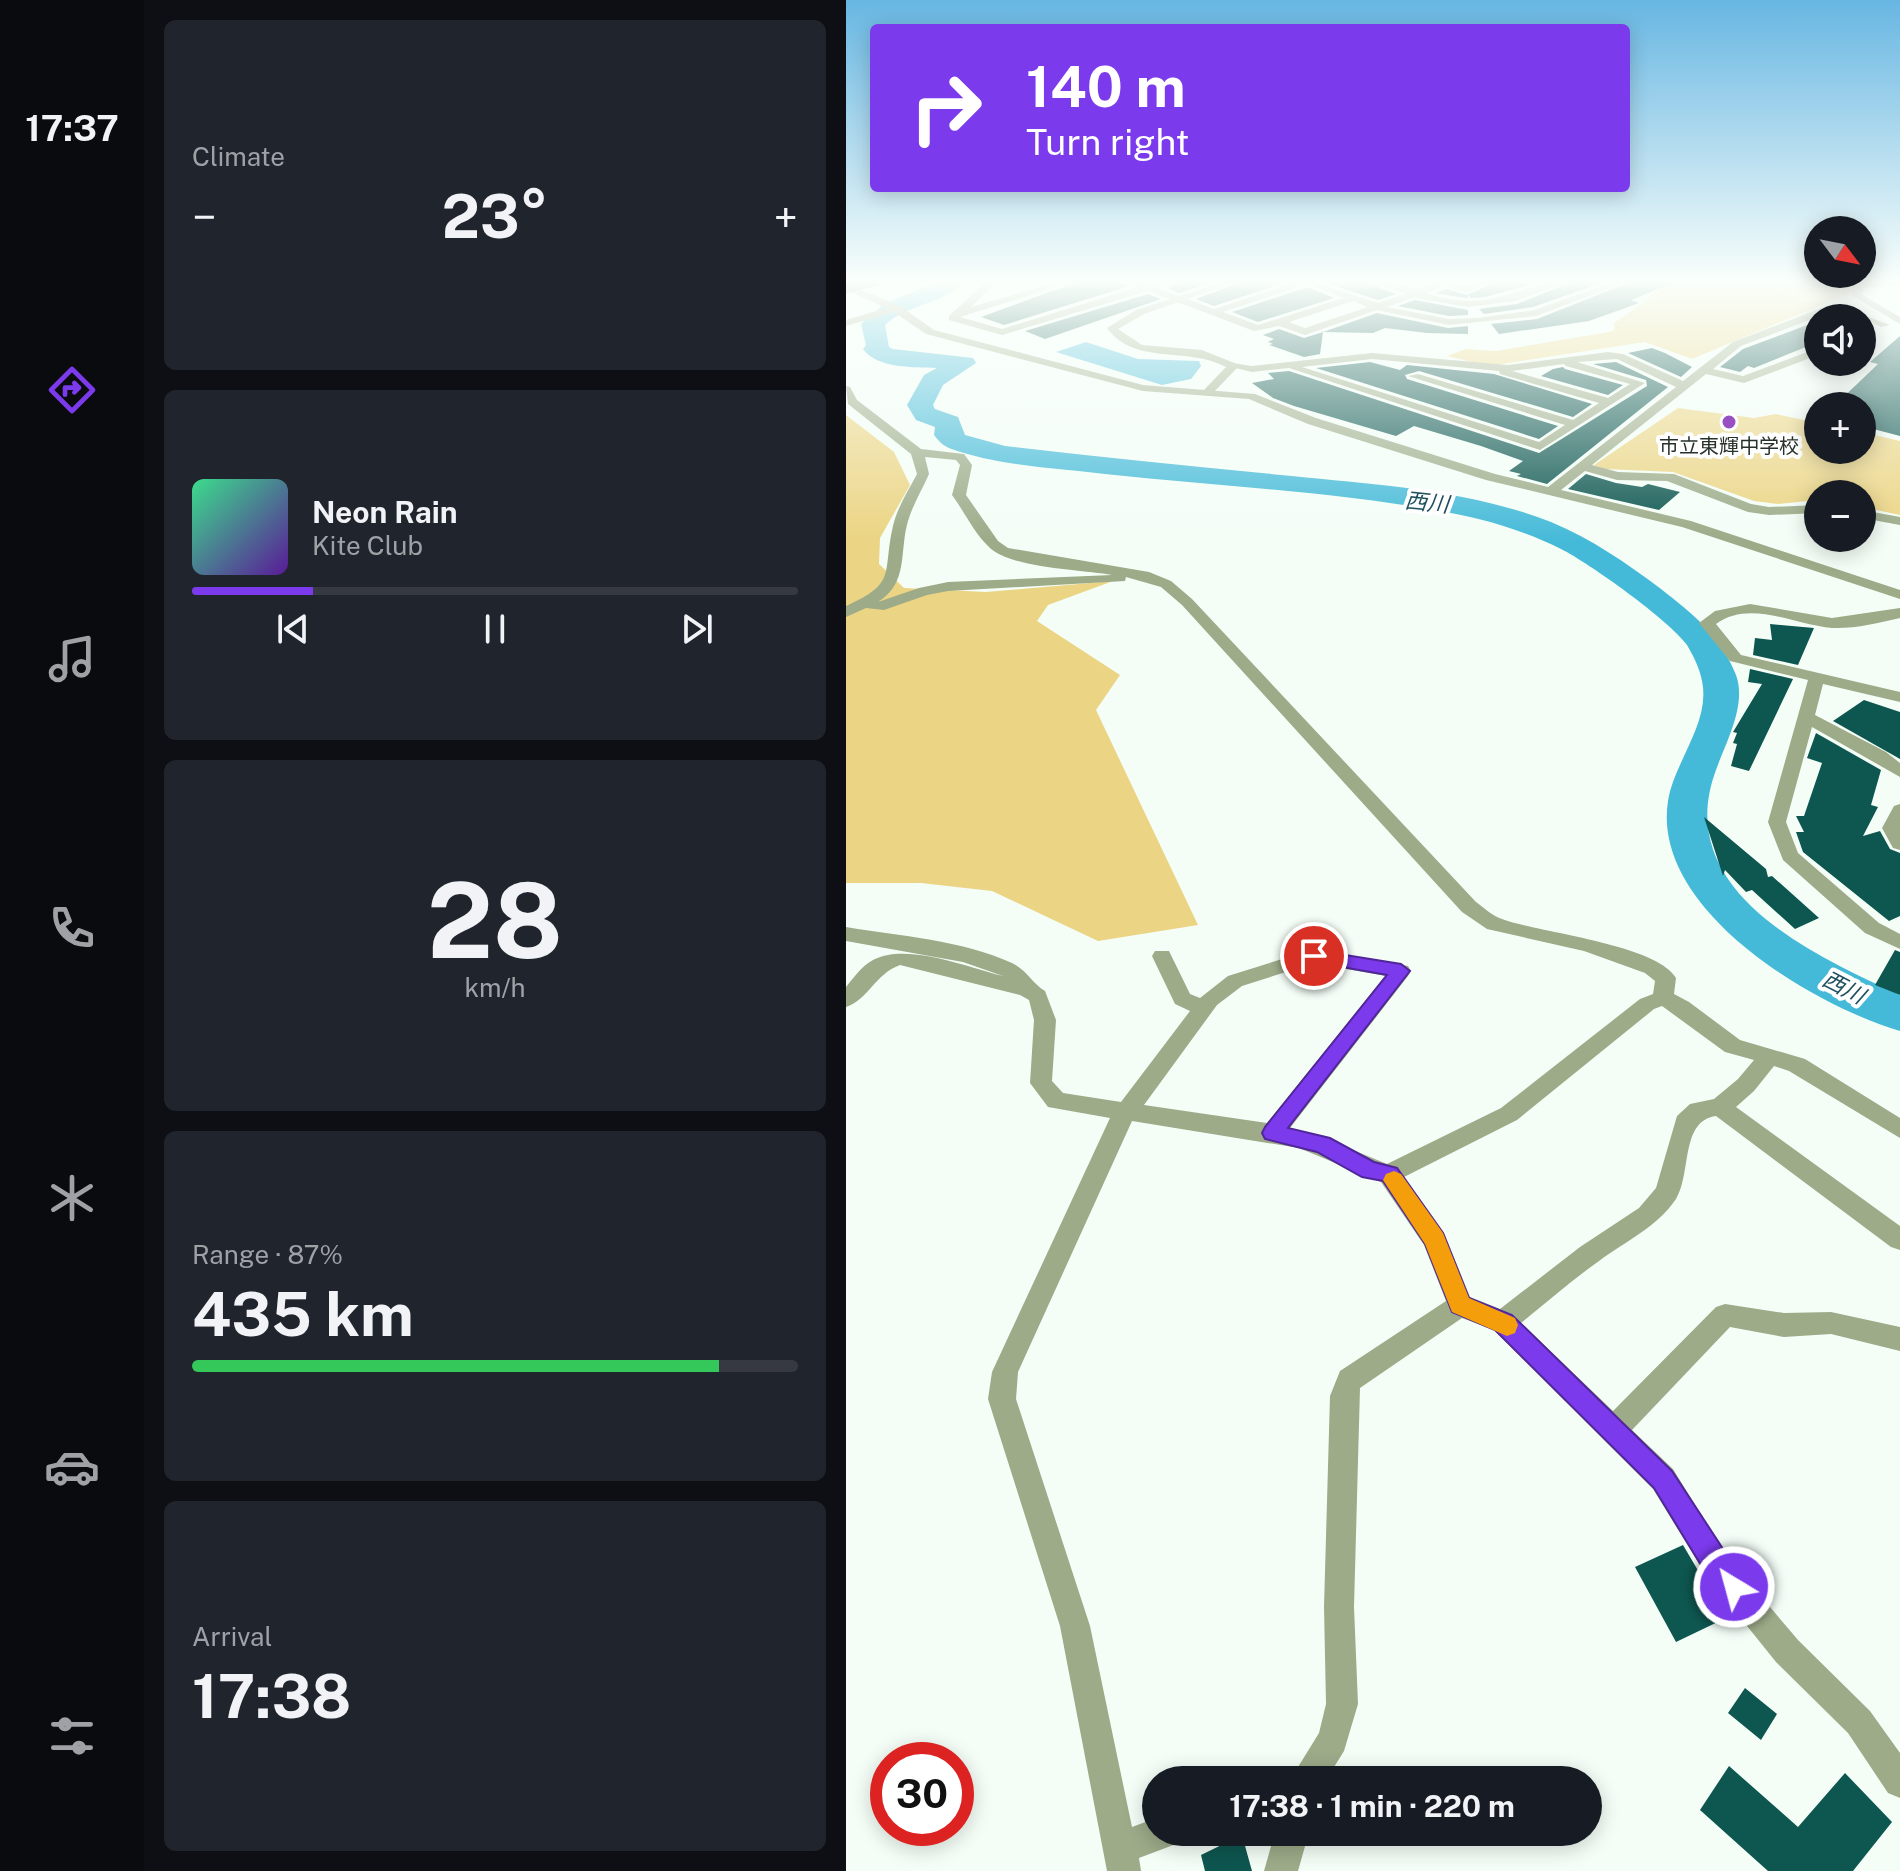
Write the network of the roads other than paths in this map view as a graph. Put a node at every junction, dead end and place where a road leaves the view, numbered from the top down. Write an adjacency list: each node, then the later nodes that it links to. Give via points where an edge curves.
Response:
1 (1061, 366): 20 (street, via 1161,391)
2 (1233, 366): 20 (street)
3 (1235, 366): 4 (street)
4 (1276, 366)
5 (1291, 366): 21 (street)
6 (1435, 366): 15 (street)
7 (1480, 366): 13 (street)
8 (1496, 366): 13 (street)
9 (1578, 366): 22 (street, via 1639,383)
10 (1641, 366): 17 (street)
11 (1709, 366): 14 (street)
12 (1779, 366): 14 (street, via 1744,380)
13 (1488, 367): 22 (street)
14 (1704, 370): 17 (street)
15 (1414, 376): 16 (street); 23 (street)
16 (1401, 382)
17 (1684, 386): 25 (street)
18 (1389, 388): 21 (street)
19 (846, 389): 24 (street, via 852,402)
20 (1209, 391): 26 (street, via 1251,396 1312,421)
21 (1376, 394): 23 (street, via 1540,446)
22 (1609, 402): 23 (street)
23 (1575, 424)
24 (917, 452): 30 (street, via 960,457 966,465 959,495 1003,551); 32 (street, via 923,474 900,524 891,586)
25 (1583, 466): 26 (street); 27 (street, via 1617,476 1669,477 1748,508)
26 (1551, 491): 31 (street, via 1686,524)
27 (1804, 510)
28 (1876, 517): 29 (street)
29 (1900, 521)
30 (1144, 575): 32 (street, via 1089,582 953,585 878,607); 45 (street, via 1166,584 1187,602 1469,907 1494,924 1588,945 1652,968 1666,978)
31 (1900, 595)
32 (864, 604): 33 (street)
33 (846, 612)
34 (1900, 613): 35 (street, via 1836,623 1741,607 1719,611 1707,623 1736,658)
35 (1817, 676): 36 (street); 37 (street)
36 (1900, 697)
37 (1806, 717): 38 (street); 42 (street, via 1777,822 1790,856 1872,928)
38 (1900, 772)
39 (1900, 810): 40 (street, via 1891,828)
40 (1900, 844)
41 (846, 934): 44 (street, via 999,966 1017,975)
42 (1900, 942)
43 (1162, 956): 47 (street, via 1182,999)
44 (1026, 989): 46 (street, via 900,958 865,974); 50 (street, via 1038,996 1045,1020 1041,1083 1056,1101)
45 (1663, 998): 48 (street, via 1733,1046); 53 (street, via 1647,1004 1509,1114)
46 (846, 999)
47 (1204, 1008): 50 (street); 52 (street, via 1235,981 1314,956 1401,971)
48 (1769, 1057): 49 (street); 51 (street, via 1797,1065)
49 (1720, 1107): 54 (street); 56 (street, via 1698,1110 1685,1122 1667,1192 1648,1215)
50 (1125, 1113): 52 (street); 63 (street, via 1005,1372 1002,1399 1075,1626)
51 (1900, 1129)
52 (1273, 1133): 53 (street, via 1323,1144 1370,1170)
53 (1389, 1174): 55 (street, via 1435,1240)
54 (1900, 1240)
55 (1460, 1305): 56 (street); 59 (street, via 1349,1380 1344,1396 1342,1704 1333,1740)
56 (1503, 1322): 58 (street)
57 (1900, 1339): 58 (street, via 1831,1323 1784,1325 1725,1315)
58 (1614, 1429): 60 (street, via 1663,1479 1716,1565 1787,1651 1859,1722)
59 (1316, 1766)
60 (1900, 1781)
61 (1142, 1846): 63 (street)
62 (1288, 1846): 64 (street)
63 (1122, 1859)
64 (1281, 1871)

